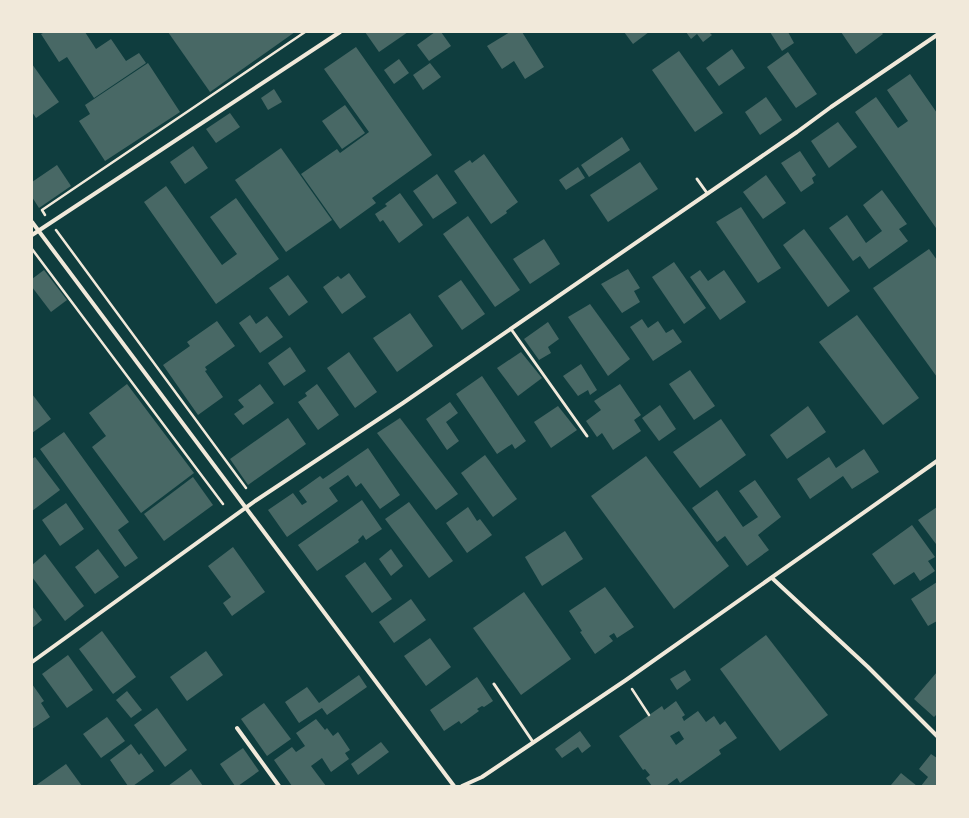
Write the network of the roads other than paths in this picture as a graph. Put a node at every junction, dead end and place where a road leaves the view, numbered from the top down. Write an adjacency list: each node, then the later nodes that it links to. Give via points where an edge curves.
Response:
1 (340, 32): 6 (street)
2 (937, 35): 4 (street)
3 (697, 179): 4 (lane)
4 (707, 193): 8 (street)
5 (32, 222): 6 (street)
6 (38, 231): 7 (street); 11 (street)
7 (32, 235)
8 (511, 329): 9 (lane); 11 (street)
9 (587, 436)
10 (937, 461): 12 (street)
11 (246, 508): 13 (street); 19 (street)
12 (772, 578): 16 (street, via 868,667); 17 (street)
13 (32, 662)
14 (494, 684): 17 (lane)
15 (237, 728): 18 (street)
16 (937, 736)
17 (533, 742): 20 (street, via 482,777)
18 (279, 786)
19 (454, 786)
20 (462, 786)

